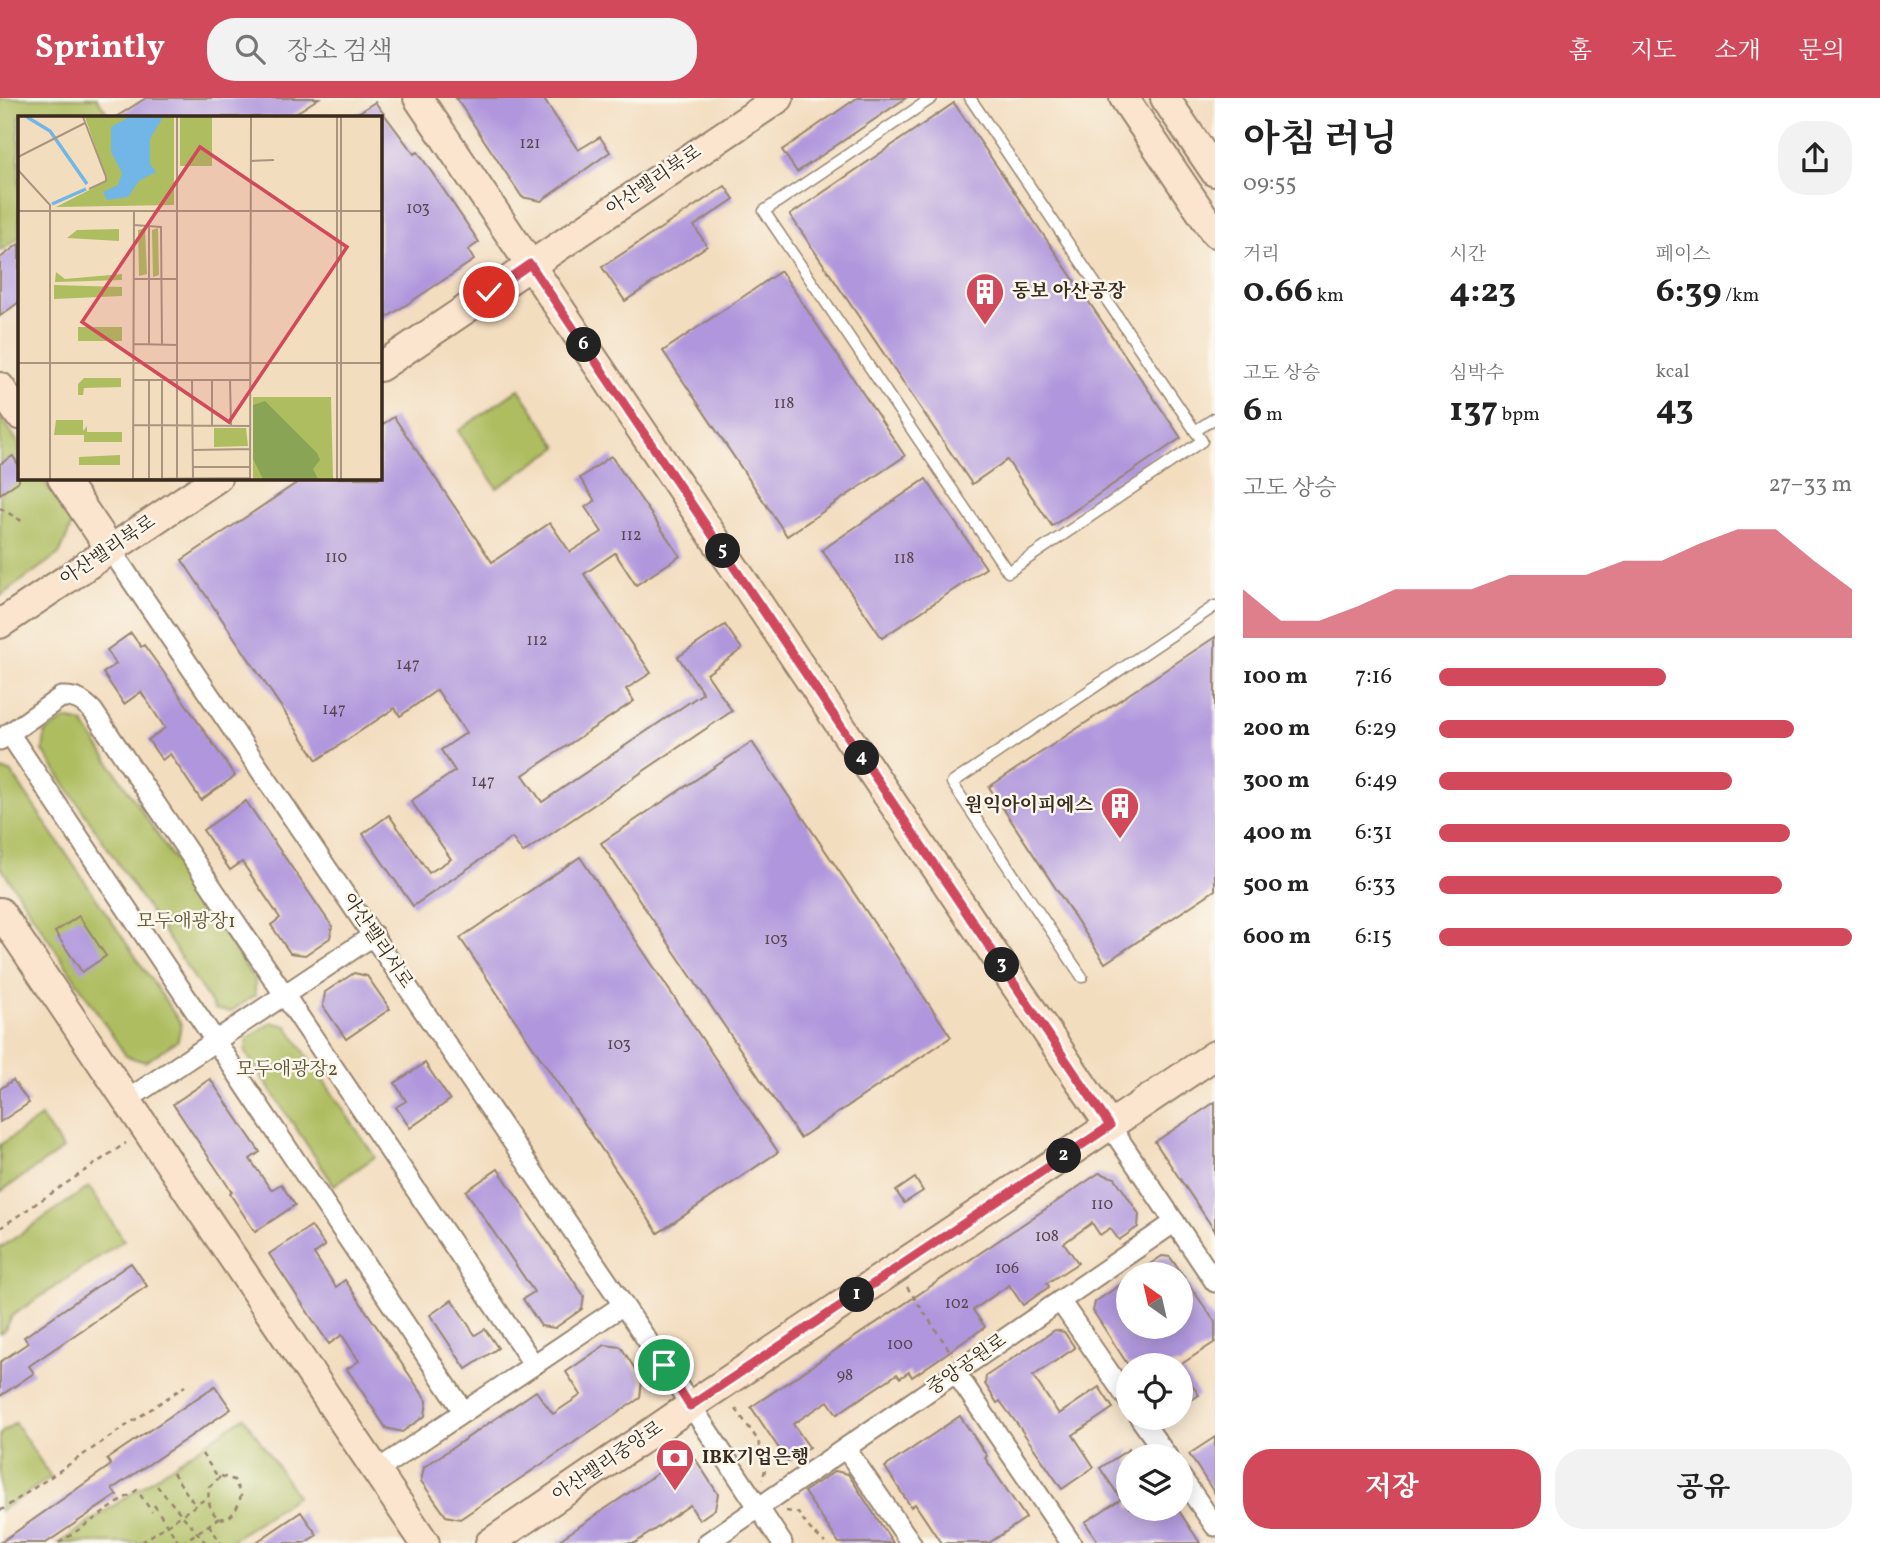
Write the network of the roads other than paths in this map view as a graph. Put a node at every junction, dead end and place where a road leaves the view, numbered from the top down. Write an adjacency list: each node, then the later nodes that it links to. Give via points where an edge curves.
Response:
1 (418, 98): 9 (street)
2 (779, 98): 9 (street, 아산밸리북로)
3 (932, 98): 14 (lane, via 764,211 1008,572 1202,441)
4 (970, 98): 14 (lane)
5 (1124, 98): 8 (street)
6 (1165, 98): 7 (street)
7 (1215, 172)
8 (1215, 233)
9 (530, 264): 10 (street, 아산밸리북로); 28 (street)
10 (382, 366)
11 (0, 387): 12 (street)
12 (18, 414)
13 (1215, 418): 14 (lane)
14 (1195, 431)
15 (63, 480): 17 (street, 아산밸리서로)
16 (214, 480): 17 (street, 아산밸리북로)
17 (111, 550): 19 (street, 아산밸리북로); 22 (street, 아산밸리서로)
18 (1215, 607): 23 (lane, via 952,783)
19 (0, 624)
20 (5, 736): 24 (street, via 61,697 83,701); 25 (street)
21 (0, 912): 27 (street)
22 (373, 935): 24 (street); 32 (street, 아산밸리서로)
23 (1082, 977)
24 (285, 994): 25 (street); 33 (street)
25 (216, 1040): 27 (street); 37 (street)
26 (1215, 1055): 28 (street, 아산밸리중앙로)
27 (127, 1100): 39 (street)
28 (1110, 1126): 29 (street); 36 (street, 아산밸리중앙로)
29 (1175, 1222): 30 (street); 31 (street, 중앙공원로)
30 (1215, 1282)
31 (1060, 1301): 34 (street, 중앙공원로); 35 (street)
32 (624, 1305): 33 (street); 36 (street, 아산밸리서로)
33 (534, 1365): 37 (street)
34 (955, 1365): 38 (street, 중앙공원로); 48 (street)
35 (1116, 1382)
36 (690, 1406): 41 (street); 44 (street, 아산밸리중앙로)
37 (464, 1412): 39 (street)
38 (846, 1448): 41 (street, 중앙공원로); 47 (street)
39 (376, 1471): 43 (street)
40 (1193, 1494): 42 (street)
41 (758, 1508): 45 (street, 중앙공원로); 46 (street)
42 (1215, 1526)
43 (425, 1543)
44 (490, 1543)
45 (707, 1543)
46 (782, 1543)
47 (911, 1543)
48 (1070, 1543)

